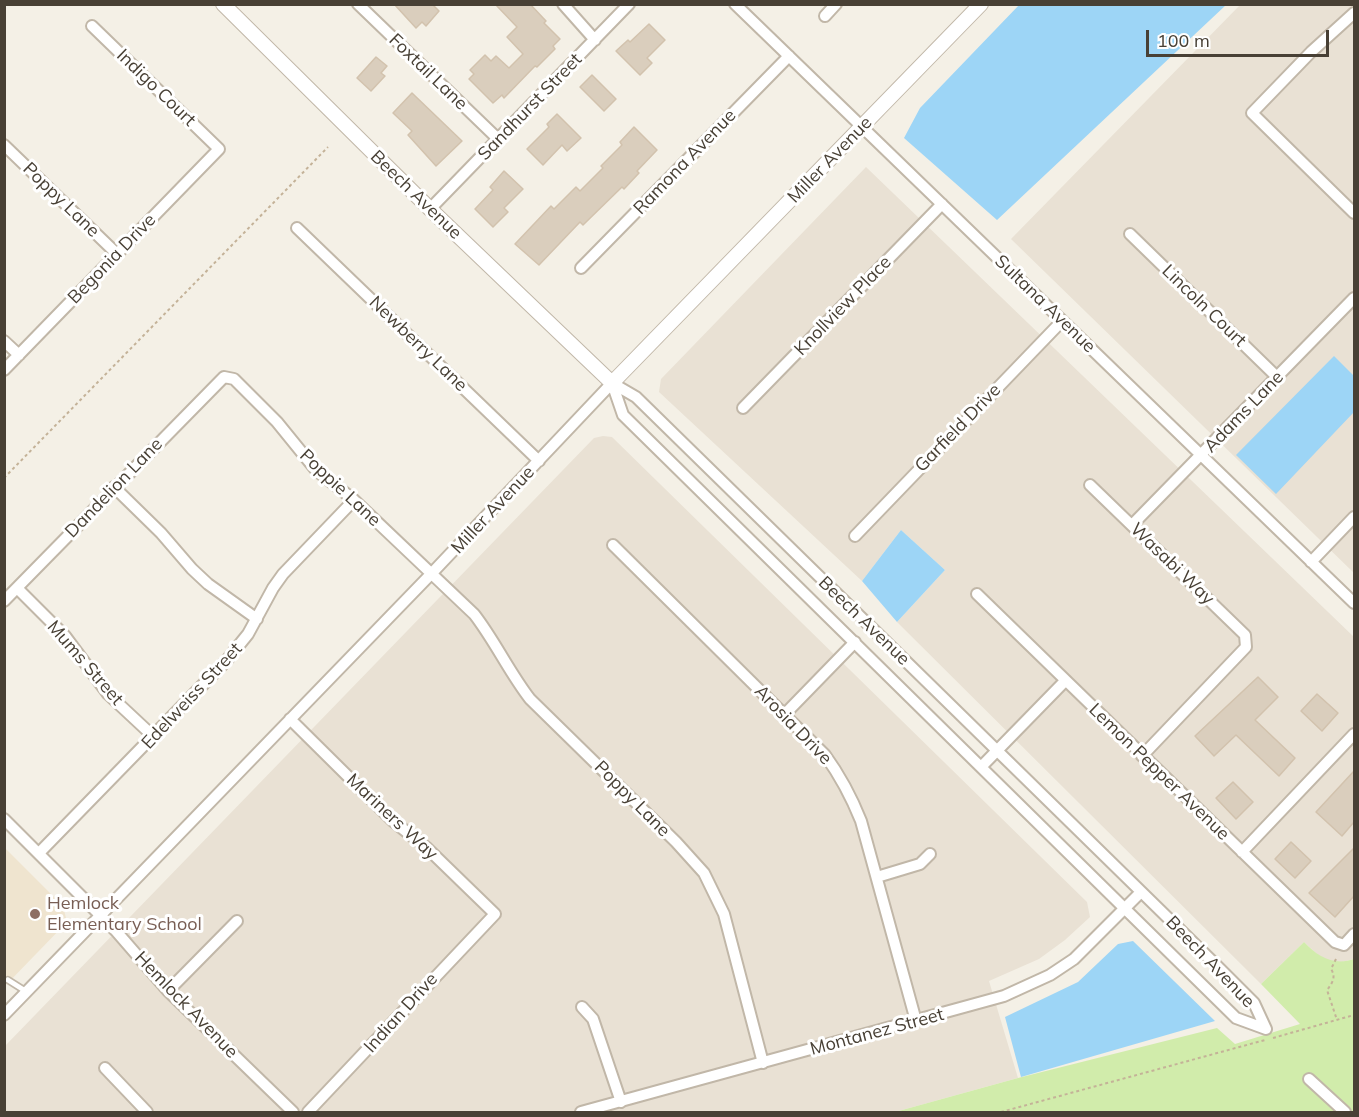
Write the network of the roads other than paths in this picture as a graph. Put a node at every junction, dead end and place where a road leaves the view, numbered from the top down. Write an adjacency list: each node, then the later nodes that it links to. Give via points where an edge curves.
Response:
1 (223, 4): 18 (street, Beech Avenue)
2 (358, 4): 14 (street, Foxtail Lane)
3 (563, 4): 11 (street)
4 (629, 4): 11 (street, Sandhurst Street)
5 (735, 4): 12 (street, Sultana Avenue)
6 (836, 4): 9 (street)
7 (981, 4): 13 (street, Miller Avenue)
8 (1354, 13): 19 (street, via 1252,113)
9 (825, 16)
10 (92, 26): 16 (street, Indigo Court)
11 (595, 40): 14 (street, Sandhurst Street)
12 (789, 56): 13 (street, Sultana Avenue); 23 (street, Ramona Avenue)
13 (862, 128): 17 (street, Sultana Avenue); 31 (street, Miller Avenue)
14 (498, 139): 18 (street, Sandhurst Street)
15 (4, 145): 22 (street, Poppy Lane)
16 (219, 149): 22 (street, Begonia Drive)
17 (942, 204): 25 (street, Sultana Avenue); 32 (street, Knollview Place)
18 (430, 209): 31 (street, Beech Avenue)
19 (1354, 213)
20 (297, 228): 34 (street, Newberry Lane)
21 (1130, 234): 30 (street, Lincoln Court)
22 (117, 254): 27 (street, Begonia Drive)
23 (581, 268)
24 (1354, 298): 30 (street, Adams Lane)
25 (1062, 321): 33 (street, Sultana Avenue); 40 (street, Garfield Drive)
26 (4, 341): 27 (street)
27 (19, 355): 28 (street, Begonia Drive)
28 (4, 369)
29 (224, 377): 36 (street, Dandelion Lane); 37 (street, Poppie Lane, via 244,387 316,470)
30 (1277, 378): 33 (street, Adams Lane)
31 (612, 383): 34 (street, Miller Avenue); 49 (street, Beech Avenue, via 623,415); 55 (street, Beech Avenue, via 636,397)
32 (743, 408)
33 (1202, 455): 39 (street, Adams Lane); 42 (street, Sultana Avenue)
34 (539, 461): 43 (street, Miller Avenue)
35 (1090, 485): 39 (street, Wasabi Way)
36 (114, 487): 44 (street, Dandelion Lane); 48 (street, via 207,584)
37 (354, 501): 43 (street, Poppie Lane); 48 (street, Edelweiss Street, via 283,574)
38 (1354, 517): 42 (street)
39 (1132, 525): 56 (street, Wasabi Way, via 1245,635 1246,647)
40 (855, 536)
41 (613, 546): 51 (street, Arosia Drive)
42 (1311, 562): 47 (street, Sultana Avenue)
43 (432, 573): 52 (street, Miller Avenue); 75 (street, Poppy Lane, via 487,630 530,699 704,873 724,914)
44 (17, 588): 46 (street, Dandelion Lane); 54 (street, Mums Street, via 65,636 108,694)
45 (977, 594): 50 (street, Lemon Pepper Avenue)
46 (4, 601)
47 (1354, 603)
48 (257, 619): 54 (street, Edelweiss Street, via 227,660)
49 (855, 642): 51 (street); 57 (street, Beech Avenue)
50 (1065, 681): 55 (street); 56 (street, Lemon Pepper Avenue)
51 (784, 715): 62 (street, Arosia Drive, via 825,755 848,790)
52 (290, 719): 65 (street, Mariners Way); 66 (street, Miller Avenue)
53 (1354, 734): 59 (street)
54 (154, 737): 60 (street, Edelweiss Street)
55 (997, 751): 57 (street); 63 (street, Beech Avenue)
56 (1142, 756): 59 (street, Lemon Pepper Avenue)
57 (981, 767): 64 (street, Beech Avenue)
58 (4, 819): 60 (street, Hemlock Avenue)
59 (1242, 852): 68 (street, Lemon Pepper Avenue, via 1335,942 1344,945)
60 (39, 853): 66 (street, Hemlock Avenue)
61 (930, 854): 62 (street, via 920,864)
62 (877, 877): 74 (street, Arosia Drive)
63 (1141, 892): 64 (street, Montanez Street); 64 (street, Beech Avenue, via 1254,1004 1266,1029 1236,1018)
64 (1125, 909): 74 (street, Montanez Street, via 1074,959 1050,975 1004,996)
65 (495, 914): 81 (street, Indian Drive)
66 (101, 916): 70 (street, Miller Avenue); 71 (street, Hemlock Avenue)
67 (237, 921): 71 (street)
68 (1354, 934)
69 (8, 980): 70 (lane)
70 (27, 992): 73 (street, Miller Avenue)
71 (168, 992): 80 (street, Hemlock Avenue)
72 (582, 1007): 78 (street, via 592,1018)
73 (4, 1015)
74 (916, 1021): 75 (street, Montanez Street)
75 (764, 1063): 78 (street, Montanez Street)
76 (105, 1068): 79 (street)
77 (1309, 1079): 83 (street)
78 (621, 1102): 82 (street, Montanez Street)
79 (147, 1113)
80 (293, 1113)
81 (308, 1113)
82 (581, 1113)
83 (1345, 1113)

